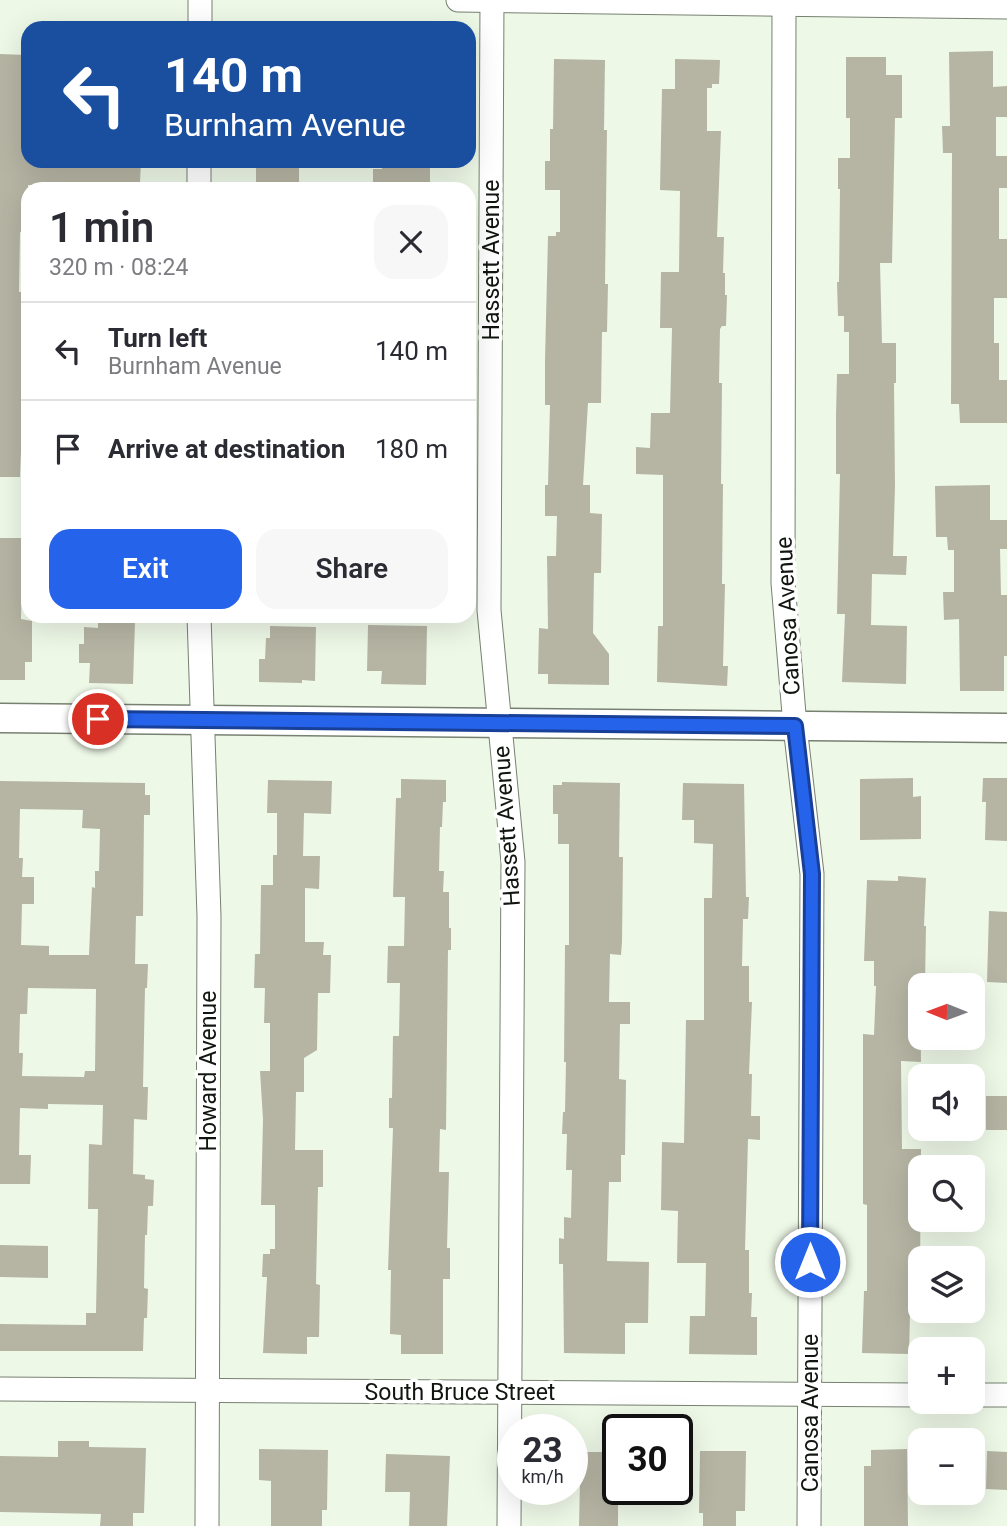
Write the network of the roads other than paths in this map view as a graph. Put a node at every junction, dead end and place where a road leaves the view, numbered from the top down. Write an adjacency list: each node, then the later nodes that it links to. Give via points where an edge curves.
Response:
1 (200, 0): 6 (street)
2 (458, 0): 3 (street)
3 (492, 0): 4 (street); 10 (street, Hassett Avenue, via 489,610)
4 (784, 2): 5 (street); 11 (street, Canosa Avenue, via 783,583)
5 (1007, 7)
6 (200, 21)
7 (199, 623): 9 (street, Howard Avenue)
8 (0, 718): 9 (street)
9 (204, 720): 10 (street); 14 (street, Howard Avenue, via 209,916)
10 (500, 723): 11 (street); 15 (street, Hassett Avenue, via 513,862)
11 (795, 726): 12 (street); 16 (street, Canosa Avenue, via 812,874)
12 (1007, 728)
13 (0, 1389): 14 (street, South Bruce Street)
14 (207, 1390): 15 (street, South Bruce Street); 20 (street, Howard Avenue)
15 (510, 1392): 16 (street, South Bruce Street); 21 (street, Hassett Avenue)
16 (810, 1394): 17 (street, South Bruce Street); 22 (street, Canosa Avenue)
17 (908, 1395)
18 (985, 1395): 19 (street)
19 (1007, 1395)
20 (206, 1526)
21 (509, 1526)
22 (809, 1526)

